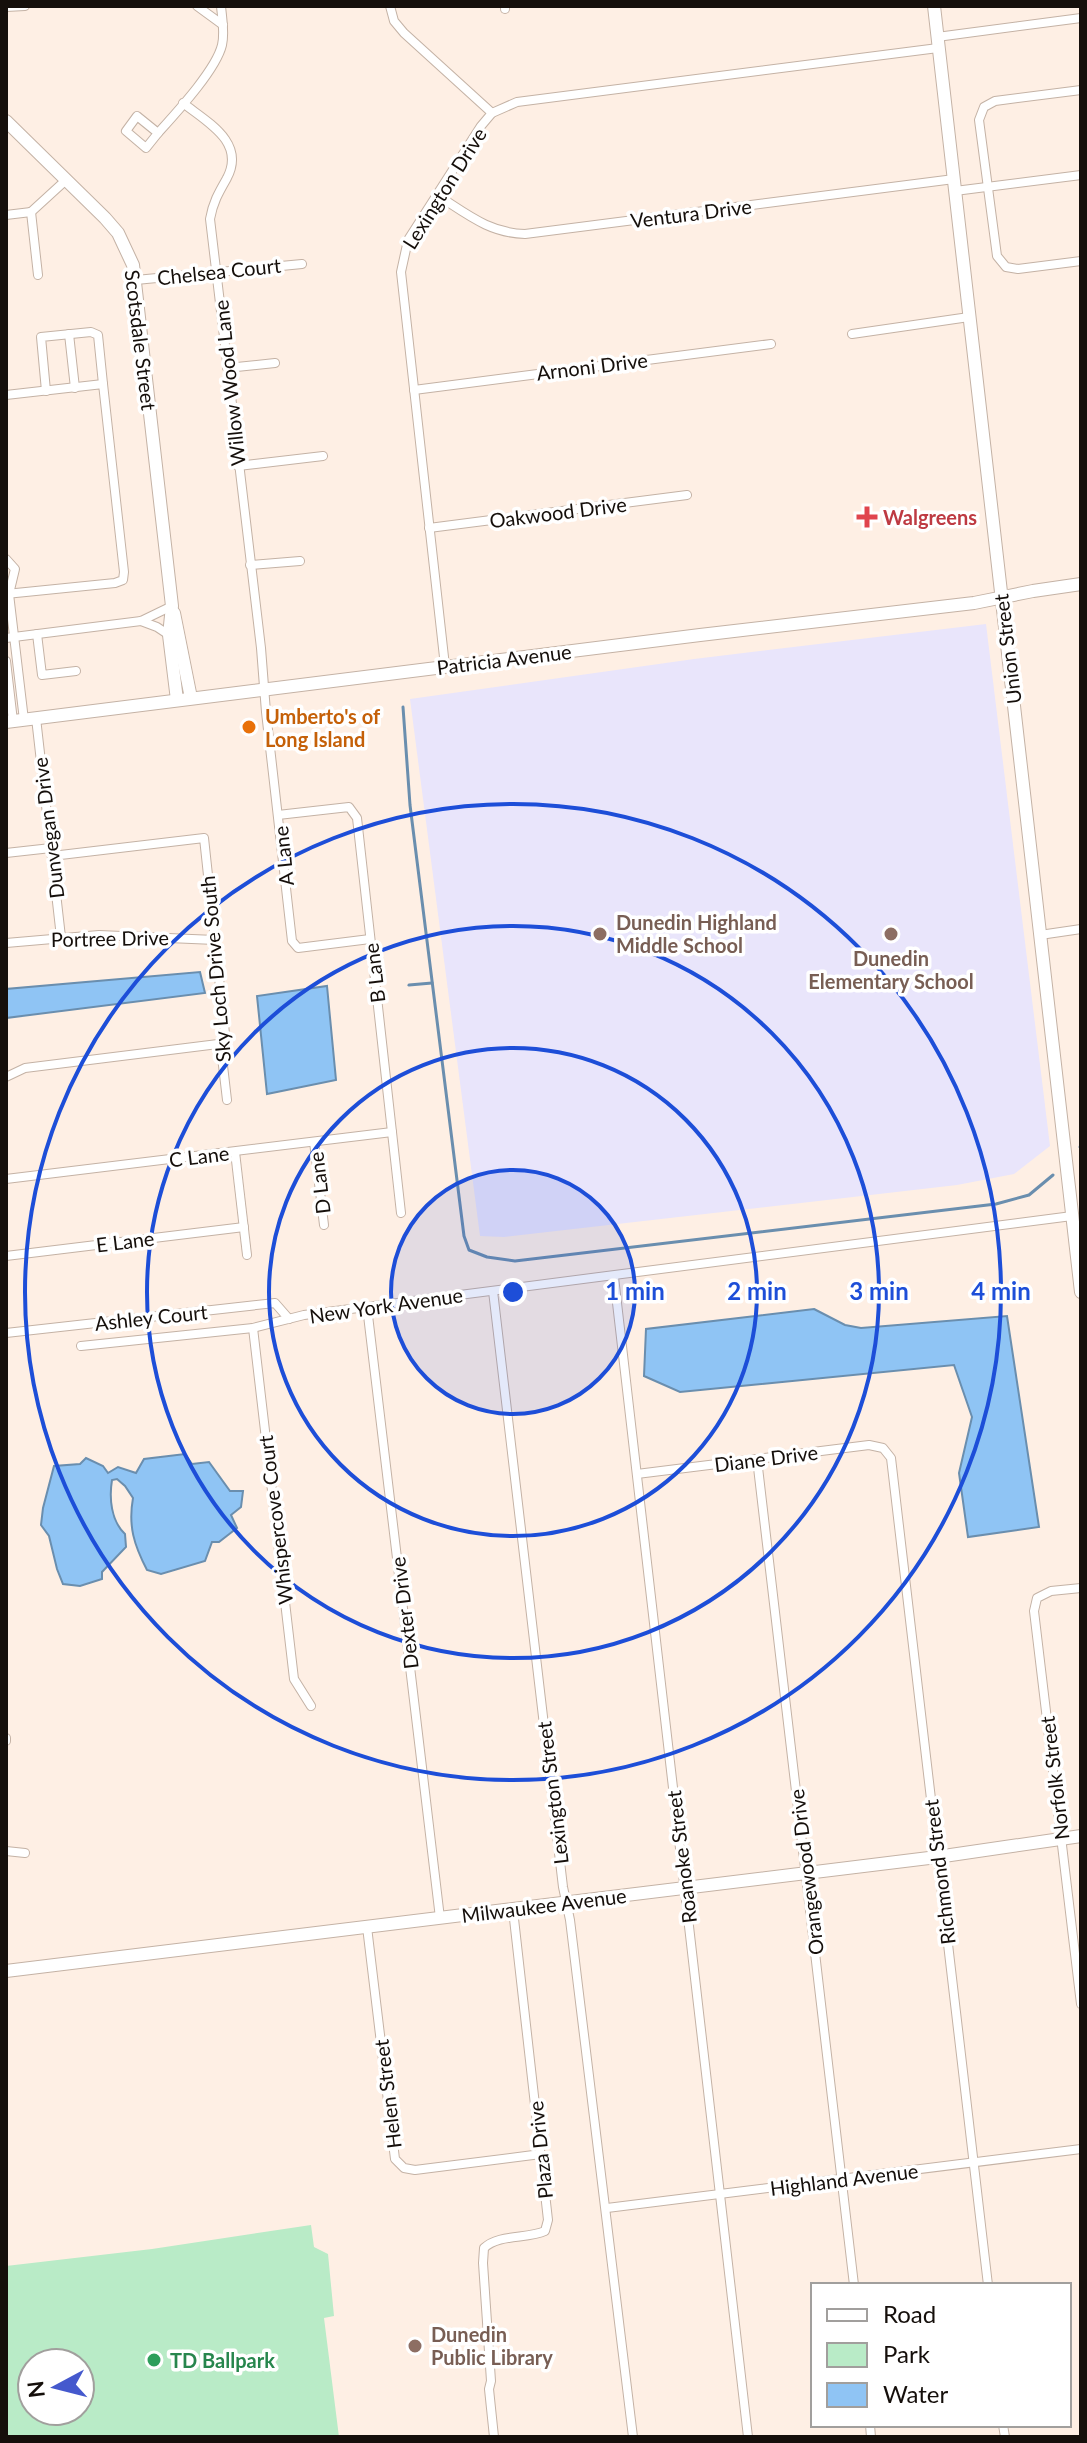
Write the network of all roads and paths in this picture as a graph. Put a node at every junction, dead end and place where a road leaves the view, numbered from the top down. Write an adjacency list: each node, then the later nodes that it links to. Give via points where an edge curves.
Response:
1 (25, 6): 6 (street)
2 (197, 6): 8 (street)
3 (221, 6): 8 (street)
4 (390, 6): 12 (street, via 404,33)
5 (934, 6): 9 (street, Union Street)
6 (6, 7)
7 (1081, 18): 9 (street, Lexington Drive)
8 (223, 25): 11 (street, via 222,45 213,63)
9 (938, 43): 12 (street, Lexington Drive, via 517,102); 17 (street, Union Street)
10 (1081, 90): 18 (street, via 995,101 984,107 979,120)
11 (183, 103): 14 (street); 24 (street, Willow Wood Lane, via 223,135 232,152 210,219)
12 (492, 113): 19 (street, Lexington Drive)
13 (6, 121): 16 (street, Scotsdale Street)
14 (158, 133)
15 (1081, 175): 18 (street, Ventura Drive)
16 (66, 180): 20 (street); 26 (street, Scotsdale Street, via 118,233)
17 (954, 185): 18 (street, Ventura Drive); 19 (street, Ventura Drive, via 525,234 487,226); 27 (street, Union Street)
18 (987, 187): 22 (street, via 997,256 1006,267)
19 (437, 195): 35 (street, Lexington Drive, via 403,255)
20 (31, 212): 21 (street); 25 (street)
21 (6, 215)
22 (1081, 261)
23 (302, 264): 24 (street, Chelsea Court)
24 (216, 272): 26 (street, Chelsea Court); 32 (street, Willow Wood Lane)
25 (38, 275)
26 (136, 280): 48 (street, Scotsdale Street)
27 (969, 317): 29 (street); 47 (street, Union Street)
28 (69, 334): 33 (street, via 98,335); 34 (street); 36 (street, via 41,337)
29 (852, 334)
30 (771, 344): 35 (street, Arnoni Drive)
31 (275, 363): 32 (street)
32 (227, 368): 39 (street, Willow Wood Lane)
33 (103, 384): 34 (street); 46 (street, via 123,580)
34 (75, 388): 36 (street)
35 (414, 390): 41 (street, Lexington Drive)
36 (46, 391): 37 (street)
37 (6, 395)
38 (323, 456): 39 (street)
39 (238, 466): 44 (street, Willow Wood Lane)
40 (687, 495): 41 (street, Oakwood Drive)
41 (429, 528): 54 (street, Lexington Drive)
42 (6, 559): 46 (street, via 15,569)
43 (300, 561): 44 (street)
44 (250, 565): 56 (street, Willow Wood Lane)
45 (1081, 584): 47 (street, Patricia Avenue)
46 (7, 594): 52 (street)
47 (1002, 597): 54 (street, Patricia Avenue); 64 (street, Union Street)
48 (172, 606): 49 (street); 51 (street, Scotsdale Street); 57 (street, Scotsdale Street)
49 (141, 621): 50 (street); 51 (street)
50 (37, 634): 52 (street); 55 (street, via 42,675)
51 (169, 635): 58 (street, Scotsdale Street)
52 (10, 637): 59 (street)
53 (6, 661): 59 (street)
54 (445, 666): 56 (street, Patricia Avenue)
55 (76, 671)
56 (265, 689): 57 (street, Patricia Avenue); 60 (street, A Lane)
57 (191, 698): 58 (street, Patricia Avenue)
58 (177, 700): 59 (street, Patricia Avenue)
59 (20, 720): 61 (street, Dunvegan Drive)
60 (278, 815): 66 (street, B Lane, via 337,807 354,811); 66 (street, A Lane, via 292,941 298,948)
61 (51, 852): 62 (street); 65 (street, Dunvegan Drive); 67 (street, Sky Loch Drive South, via 204,838)
62 (6, 853)
63 (1081, 929): 64 (street)
64 (1040, 935): 77 (street, Union Street)
65 (61, 937): 67 (street, Portree Drive); 68 (street, Portree Drive)
66 (370, 939): 72 (street, B Lane)
67 (215, 940): 69 (street, Sky Loch Drive South)
68 (6, 943)
69 (226, 1043): 70 (street, via 25,1068); 71 (street, Sky Loch Drive South, via 222,1057)
70 (6, 1077)
71 (227, 1100)
72 (392, 1132): 73 (street, C Lane); 76 (street, B Lane)
73 (314, 1142): 74 (street, C Lane); 78 (street, D Lane)
74 (235, 1152): 75 (street, C Lane); 79 (street)
75 (6, 1179)
76 (401, 1213)
77 (1076, 1215): 82 (street, New York Avenue); 84 (street, Union Street)
78 (324, 1225)
79 (244, 1227): 80 (street); 81 (street, E Lane)
80 (247, 1255)
81 (6, 1256)
82 (614, 1277): 83 (street, New York Avenue); 92 (street, Roanoke Street)
83 (493, 1291): 85 (street, New York Avenue); 102 (street, Lexington Street)
84 (1081, 1292)
85 (367, 1307): 86 (street, New York Avenue); 104 (street, Dexter Drive)
86 (289, 1319): 87 (street, New York Avenue); 88 (street, Ashley Court, via 275,1303)
87 (253, 1328): 89 (street, New York Avenue); 94 (street, Whispercove Court, via 294,1679)
88 (6, 1333)
89 (81, 1346)
90 (891, 1458): 91 (street, Diane Drive, via 883,1448 869,1445); 99 (street, Richmond Street)
91 (757, 1459): 92 (street, Diane Drive); 100 (street, Orangewood Drive)
92 (637, 1474): 101 (street, Roanoke Street)
93 (1081, 1588): 96 (street, Norfolk Street, via 1051,1591 1037,1598 1034,1611)
94 (311, 1706)
95 (1081, 1836): 96 (street, Milwaukee Avenue)
96 (1061, 1838): 99 (street, Milwaukee Avenue); 107 (street, Norfolk Street)
97 (6, 1851): 98 (street)
98 (25, 1853)
99 (937, 1857): 100 (street, Milwaukee Avenue); 110 (street, Richmond Street)
100 (807, 1874): 101 (street, Milwaukee Avenue); 111 (street, Orangewood Drive)
101 (684, 1888): 102 (street, Milwaukee Avenue); 112 (street, Roanoke Street)
102 (567, 1903): 103 (street, Milwaukee Avenue); 113 (street, Lexington Street)
103 (513, 1910): 104 (street, Milwaukee Avenue); 109 (street, Plaza Drive)
104 (440, 1918): 105 (street, Milwaukee Avenue)
105 (367, 1927): 106 (street, Milwaukee Avenue); 109 (street, Helen Street, via 395,2159 415,2170)
106 (6, 1971)
107 (1081, 2004)
108 (1081, 2149): 110 (street, Highland Avenue)
109 (541, 2154): 116 (street, Plaza Drive, via 545,2231 484,2248)
110 (974, 2163): 111 (street, Highland Avenue); 115 (street, Richmond Street)
111 (842, 2179): 112 (street, Highland Avenue); 114 (street, Orangewood Drive)
112 (721, 2194): 113 (street, Highland Avenue); 118 (street, Roanoke Street)
113 (607, 2208): 117 (street, Lexington Street)
114 (854, 2283)
115 (988, 2283)
116 (494, 2437)
117 (633, 2437)
118 (748, 2437)

